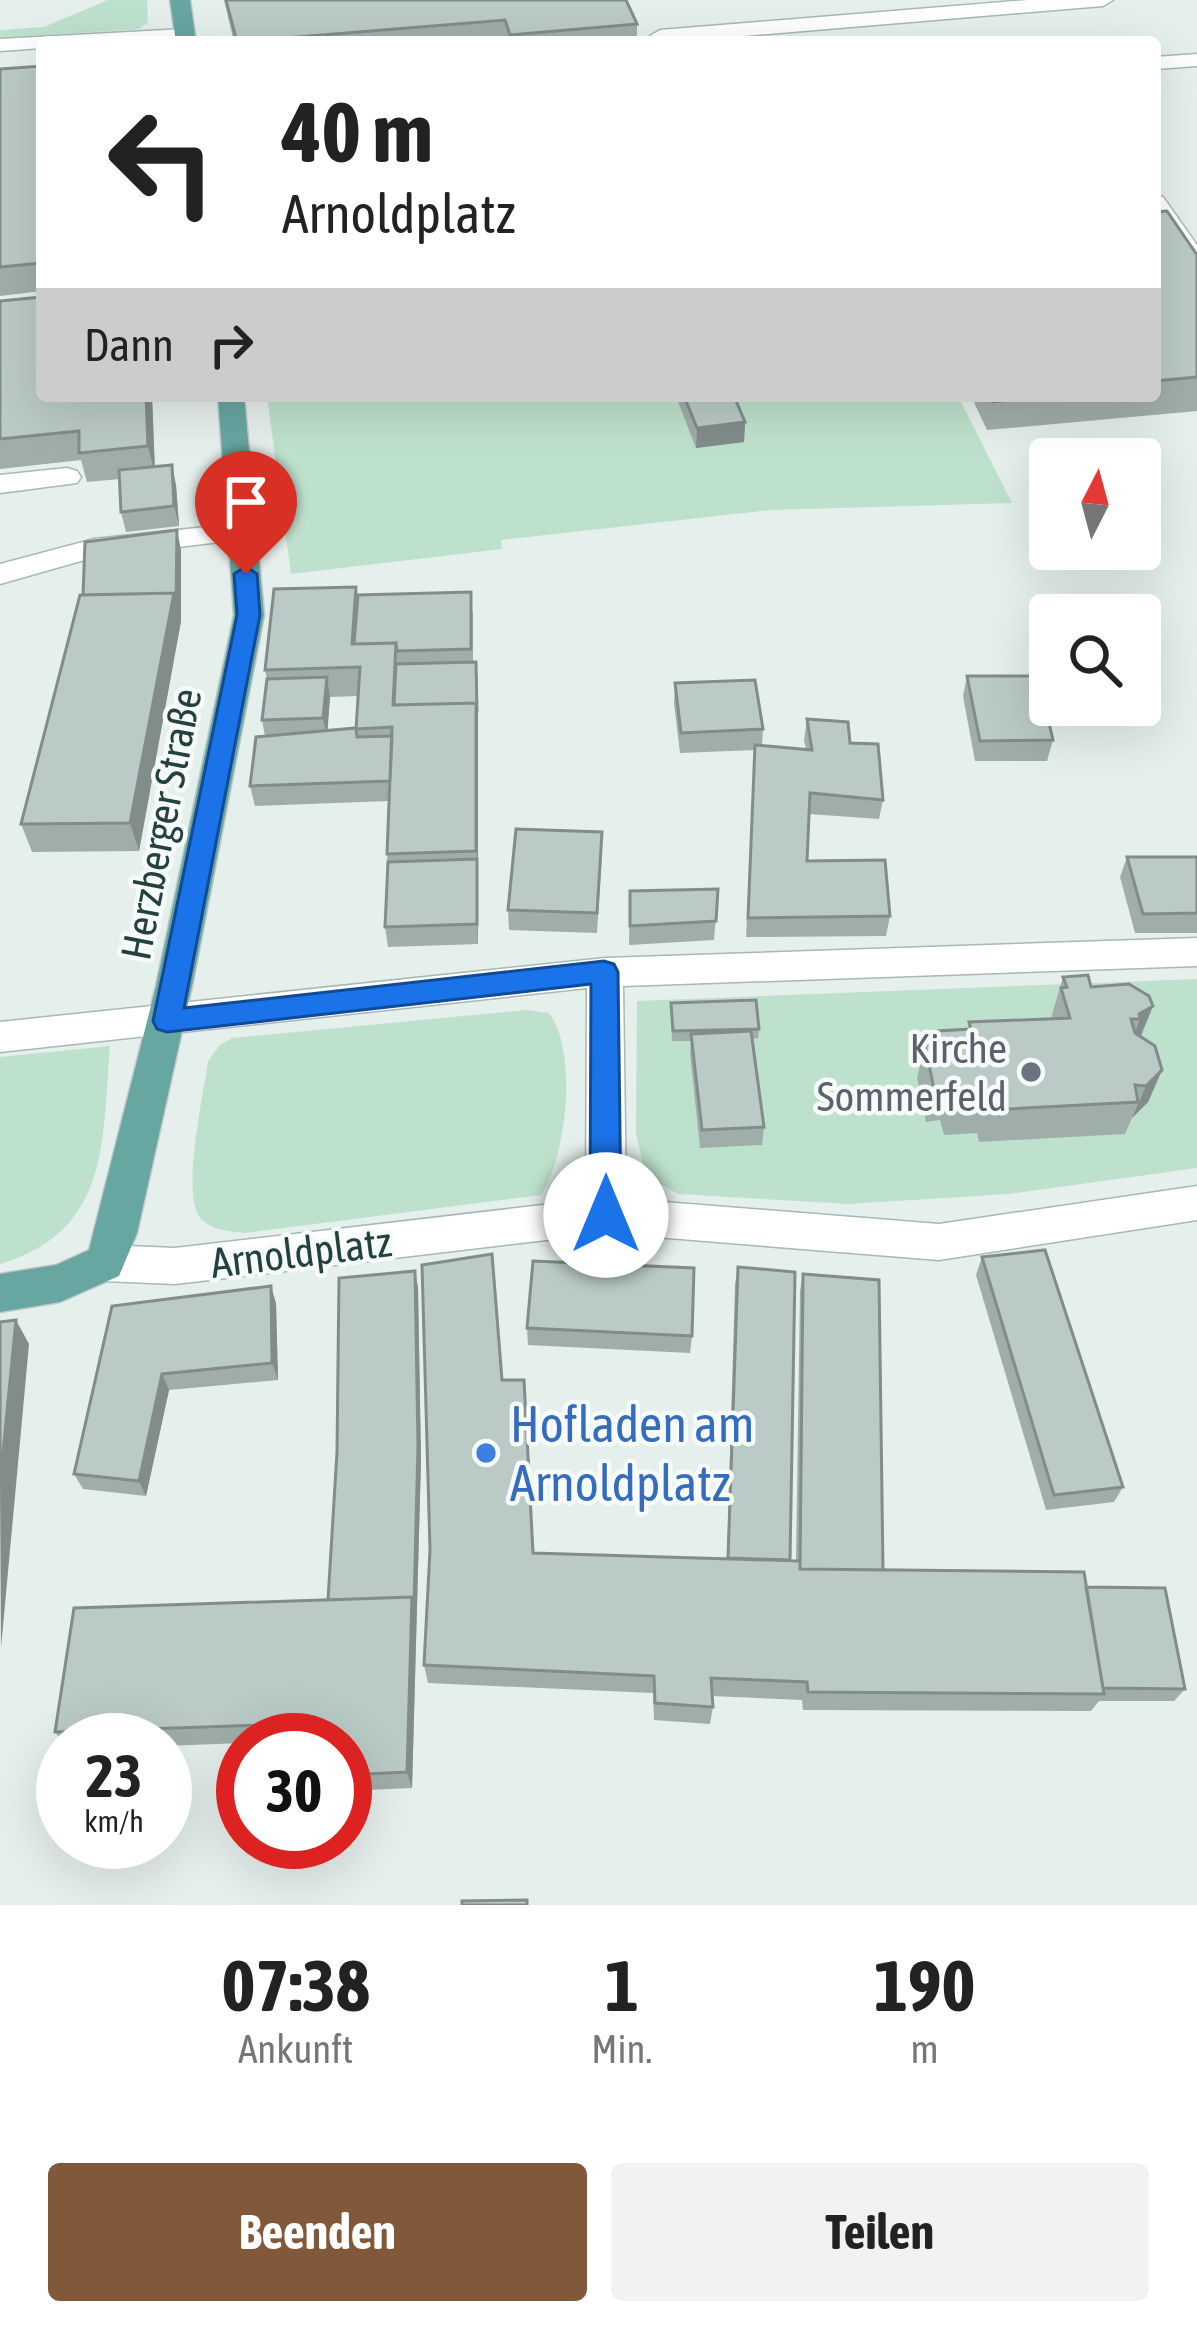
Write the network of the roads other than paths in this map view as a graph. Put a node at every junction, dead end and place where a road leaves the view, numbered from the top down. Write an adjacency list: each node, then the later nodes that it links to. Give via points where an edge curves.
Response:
1 (180, 0): 3 (main road)
2 (1103, 0): 4 (street)
3 (185, 36)
4 (660, 36)
5 (36, 43): 6 (street)
6 (0, 45)
7 (1197, 60): 8 (street)
8 (1161, 63)
9 (1161, 211): 10 (street)
10 (1197, 262)
11 (231, 402): 14 (main road, Herzberger Straße)
12 (67, 477): 13 (street)
13 (0, 484)
14 (242, 532): 15 (street, via 94,548); 18 (main road, Herzberger Straße, via 249,615)
15 (0, 574)
16 (1197, 952): 17 (street)
17 (604, 972): 18 (street); 21 (street)
18 (167, 1021): 19 (street); 22 (main road, Herzberger Straße)
19 (0, 1037)
20 (1197, 1203): 21 (street, Arnoldplatz, via 939,1242)
21 (606, 1215): 22 (street, Arnoldplatz, via 175,1266)
22 (104, 1263): 23 (main road, Arnoldplatz, via 60,1283)
23 (0, 1293)

